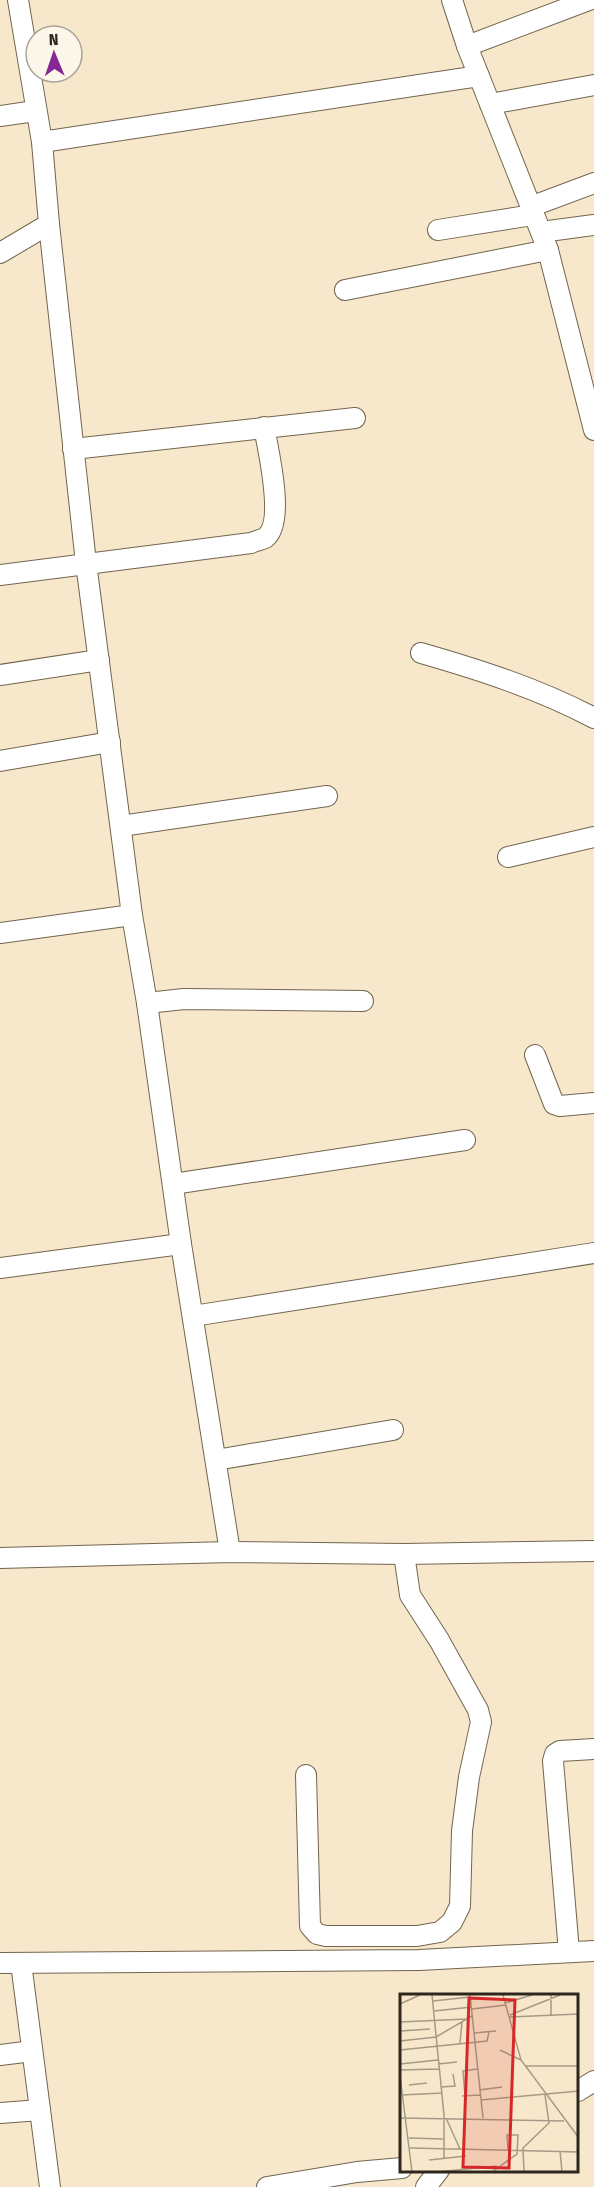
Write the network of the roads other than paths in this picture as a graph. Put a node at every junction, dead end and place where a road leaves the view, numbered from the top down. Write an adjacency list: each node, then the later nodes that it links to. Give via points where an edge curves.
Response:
1 (18, 0): 8 (street)
2 (452, 0): 4 (street)
3 (589, 0): 4 (street)
4 (467, 46): 5 (street)
5 (479, 76): 7 (street); 10 (street)
6 (594, 85): 7 (street)
7 (490, 104): 14 (street)
8 (35, 111): 9 (street); 10 (street)
9 (0, 116)
10 (42, 142): 12 (street)
11 (594, 183): 14 (street)
12 (49, 224): 16 (street); 21 (street)
13 (594, 225): 14 (street)
14 (538, 226): 15 (street); 17 (street); 20 (street)
15 (438, 230)
16 (0, 253)
17 (345, 290)
18 (355, 418): 19 (street)
19 (264, 427): 21 (street); 22 (street, via 276,509 266,538)
20 (594, 430)
21 (73, 449): 22 (street)
22 (86, 563): 23 (street); 25 (street)
23 (0, 575)
24 (421, 652): 27 (street, via 556,698)
25 (99, 660): 26 (street); 28 (street)
26 (0, 675)
27 (594, 718)
28 (111, 742): 29 (street); 31 (street)
29 (0, 761)
30 (327, 796): 31 (street)
31 (121, 826): 34 (street)
32 (594, 837): 33 (street)
33 (508, 857)
34 (132, 915): 35 (street); 37 (street)
35 (0, 933)
36 (363, 1001): 37 (street, via 184,999)
37 (147, 1003): 41 (street)
38 (535, 1055): 39 (street, via 554,1104)
39 (594, 1104)
40 (465, 1140): 41 (street)
41 (173, 1184): 42 (street)
42 (181, 1244): 44 (street); 45 (street)
43 (594, 1253): 45 (street)
44 (0, 1268)
45 (193, 1316): 47 (street)
46 (393, 1430): 47 (street)
47 (216, 1460): 49 (street)
48 (594, 1551): 50 (street)
49 (230, 1552): 50 (street); 51 (street)
50 (404, 1554): 54 (street, via 410,1595 473,1700 482,1722 465,1810 460,1906 452,1922 440,1932)
51 (0, 1558)
52 (594, 1749): 56 (street, via 560,1751 553,1761)
53 (306, 1775): 54 (street, via 310,1926 317,1934 326,1936)
54 (417, 1936): 57 (street)
55 (594, 1951): 56 (street)
56 (569, 1952): 57 (street)
57 (418, 1960): 59 (street)
58 (0, 1963): 59 (street)
59 (21, 1963): 60 (street)
60 (32, 2051): 61 (street); 64 (street)
61 (0, 2055)
62 (594, 2080): 63 (street)
63 (579, 2090)
64 (40, 2110): 65 (street); 68 (street)
65 (0, 2114)
66 (400, 2168): 69 (street)
67 (437, 2172): 70 (street)
68 (50, 2187)
69 (267, 2187)
70 (426, 2187)

